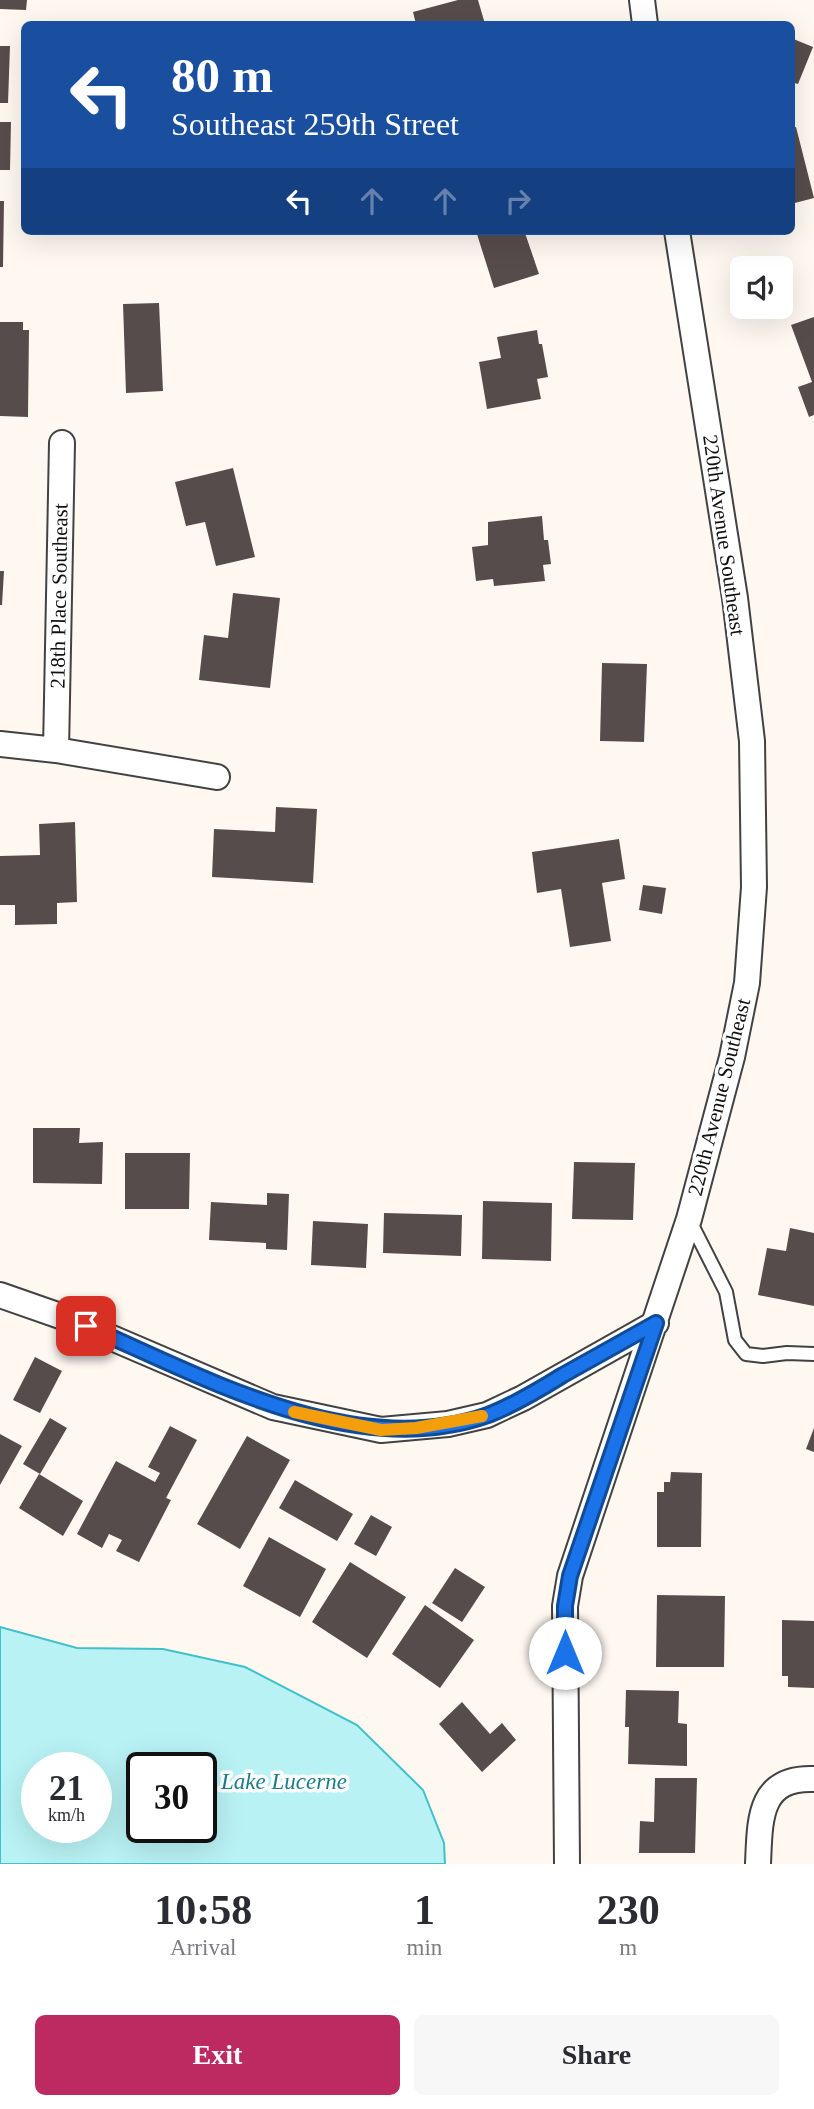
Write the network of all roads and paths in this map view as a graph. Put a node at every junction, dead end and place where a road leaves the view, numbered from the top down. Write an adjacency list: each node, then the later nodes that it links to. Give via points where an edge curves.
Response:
1 (642, 0): 2 (street)
2 (645, 21)
3 (678, 235): 8 (street, 220th Avenue Southeast, via 735,598 752,741 754,831 747,983)
4 (62, 443): 6 (street, 218th Place Southeast)
5 (0, 744): 6 (street)
6 (56, 750): 7 (street)
7 (217, 777)
8 (689, 1219): 10 (street, 220th Avenue Southeast); 11 (lane, via 726,1292 735,1340 746,1354)
9 (0, 1295): 10 (street, via 63,1317 273,1407 381,1430 487,1415)
10 (656, 1323): 13 (street, 220th Avenue Southeast, via 580,1544 565,1606)
11 (814, 1354)
12 (814, 1779): 14 (street, via 790,1780 775,1788 760,1825)
13 (567, 1864)
14 (758, 1864)

